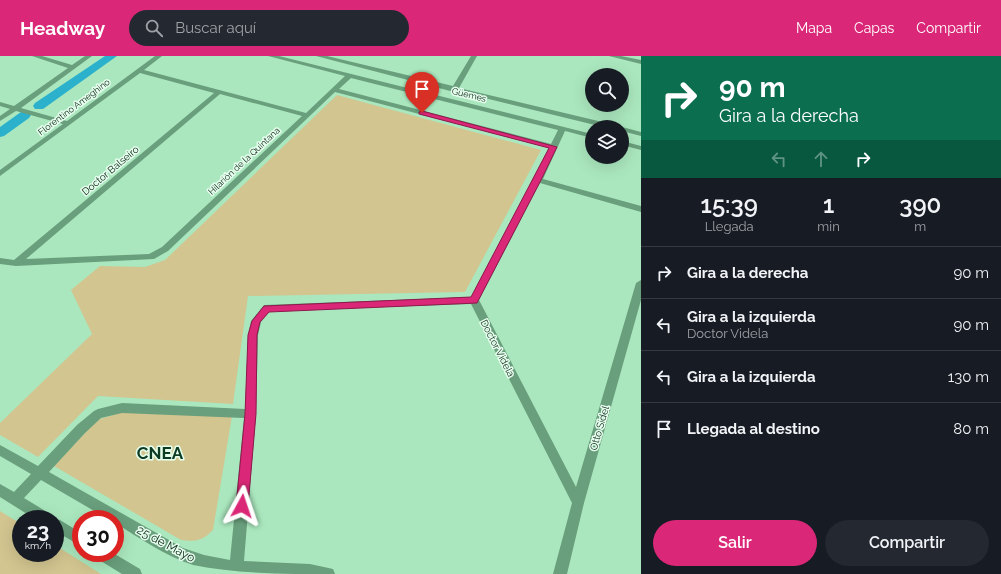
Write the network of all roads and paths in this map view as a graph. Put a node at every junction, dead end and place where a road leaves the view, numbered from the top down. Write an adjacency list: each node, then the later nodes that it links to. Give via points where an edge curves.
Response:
1 (35, 56): 9 (street)
2 (89, 56): 9 (street)
3 (159, 56): 10 (street, Florentino Ameghino)
4 (271, 56): 11 (street, Güemes)
5 (319, 56): 13 (street)
6 (474, 56): 13 (street)
7 (612, 56): 8 (street)
8 (641, 62)
9 (73, 67): 16 (street)
10 (139, 71): 14 (street); 20 (street, Florentino Ameghino)
11 (349, 76): 12 (street, Hilarión de la Quintana); 21 (street, Güemes)
12 (334, 90): 17 (street, Hilarión de la Quintana); 26 (street)
13 (454, 90): 19 (street)
14 (218, 93): 17 (street); 32 (street, Doctor Balseiro)
15 (0, 104): 16 (street)
16 (15, 109): 18 (street); 20 (street)
17 (307, 115): 32 (street, Hilarión de la Quintana, via 165,249 151,257)
18 (0, 119)
19 (585, 121)
20 (68, 123): 28 (street, Florentino Ameghino)
21 (562, 128): 23 (street, Güemes); 26 (street)
22 (629, 131): 24 (street)
23 (585, 134)
24 (641, 134)
25 (629, 145): 27 (street)
26 (553, 147): 29 (street)
27 (641, 148)
28 (0, 174)
29 (538, 180): 30 (street); 34 (street)
30 (641, 209)
31 (0, 261): 32 (street)
32 (16, 263)
33 (641, 283): 40 (street, Otto Sidel)
34 (474, 300): 35 (street, via 267,308 256,321 253,335); 40 (street, Doctor Videla)
35 (250, 414): 37 (street, via 122,408 98,414); 43 (street)
36 (0, 450): 37 (street, 25 de Mayo)
37 (40, 474): 39 (street); 43 (street, 25 de Mayo, via 179,553)
38 (0, 490): 39 (street)
39 (15, 499): 41 (street)
40 (578, 503): 46 (street, Otto Sidel)
41 (33, 510)
42 (116, 562): 44 (street)
43 (236, 571): 45 (street, 25 de Mayo, via 308,571)
44 (135, 574)
45 (328, 574)
46 (560, 574)

